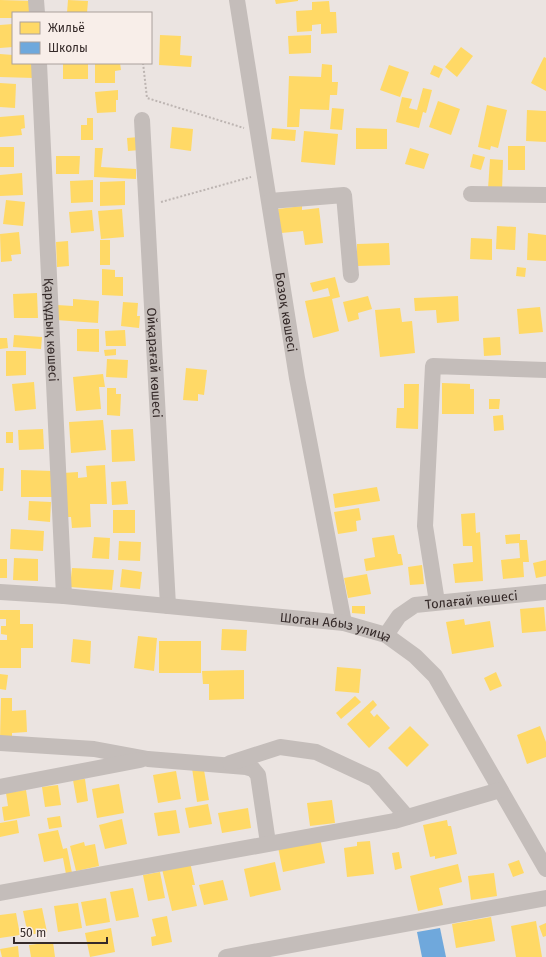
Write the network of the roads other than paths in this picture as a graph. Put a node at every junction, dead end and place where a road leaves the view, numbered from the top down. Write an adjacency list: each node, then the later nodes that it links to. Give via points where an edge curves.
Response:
1 (36, 0): 3 (street)
2 (237, 0): 8 (street, Бозоқ көшесі)
3 (37, 12)
4 (39, 64): 13 (street, Қарқұдық көшесі)
5 (142, 120): 15 (street, Ойқарағай көшесі)
6 (470, 194): 7 (street)
7 (546, 195)
8 (270, 201): 9 (street, via 344,195); 16 (street, Бозоқ көшесі, via 297,378)
9 (351, 275)
10 (546, 370): 14 (street, via 433,366 425,526)
11 (0, 592): 13 (street, Шоган Абыз улица)
12 (546, 592): 14 (street, Толағай көшесі)
13 (64, 596): 15 (street, Шоган Абыз улица)
14 (437, 602): 17 (street, Толағай көшесі, via 415,605 399,616)
15 (168, 606): 16 (street, Шоган Абыз улица)
16 (344, 623): 17 (street, Шоган Абыз улица)
17 (386, 635): 22 (street, Шоган Абыз улица, via 415,656 435,676)
18 (0, 743): 19 (street, via 94,749)
19 (148, 759): 20 (street); 21 (street)
20 (223, 765): 23 (street, via 280,747 316,752 374,780); 24 (street, via 246,767 258,775)
21 (0, 787)
22 (500, 790): 23 (street); 25 (street, Шоган Абыз улица)
23 (407, 817): 24 (street)
24 (268, 843): 26 (street)
25 (543, 859)
26 (0, 893)
27 (546, 898): 28 (street)
28 (226, 957)

